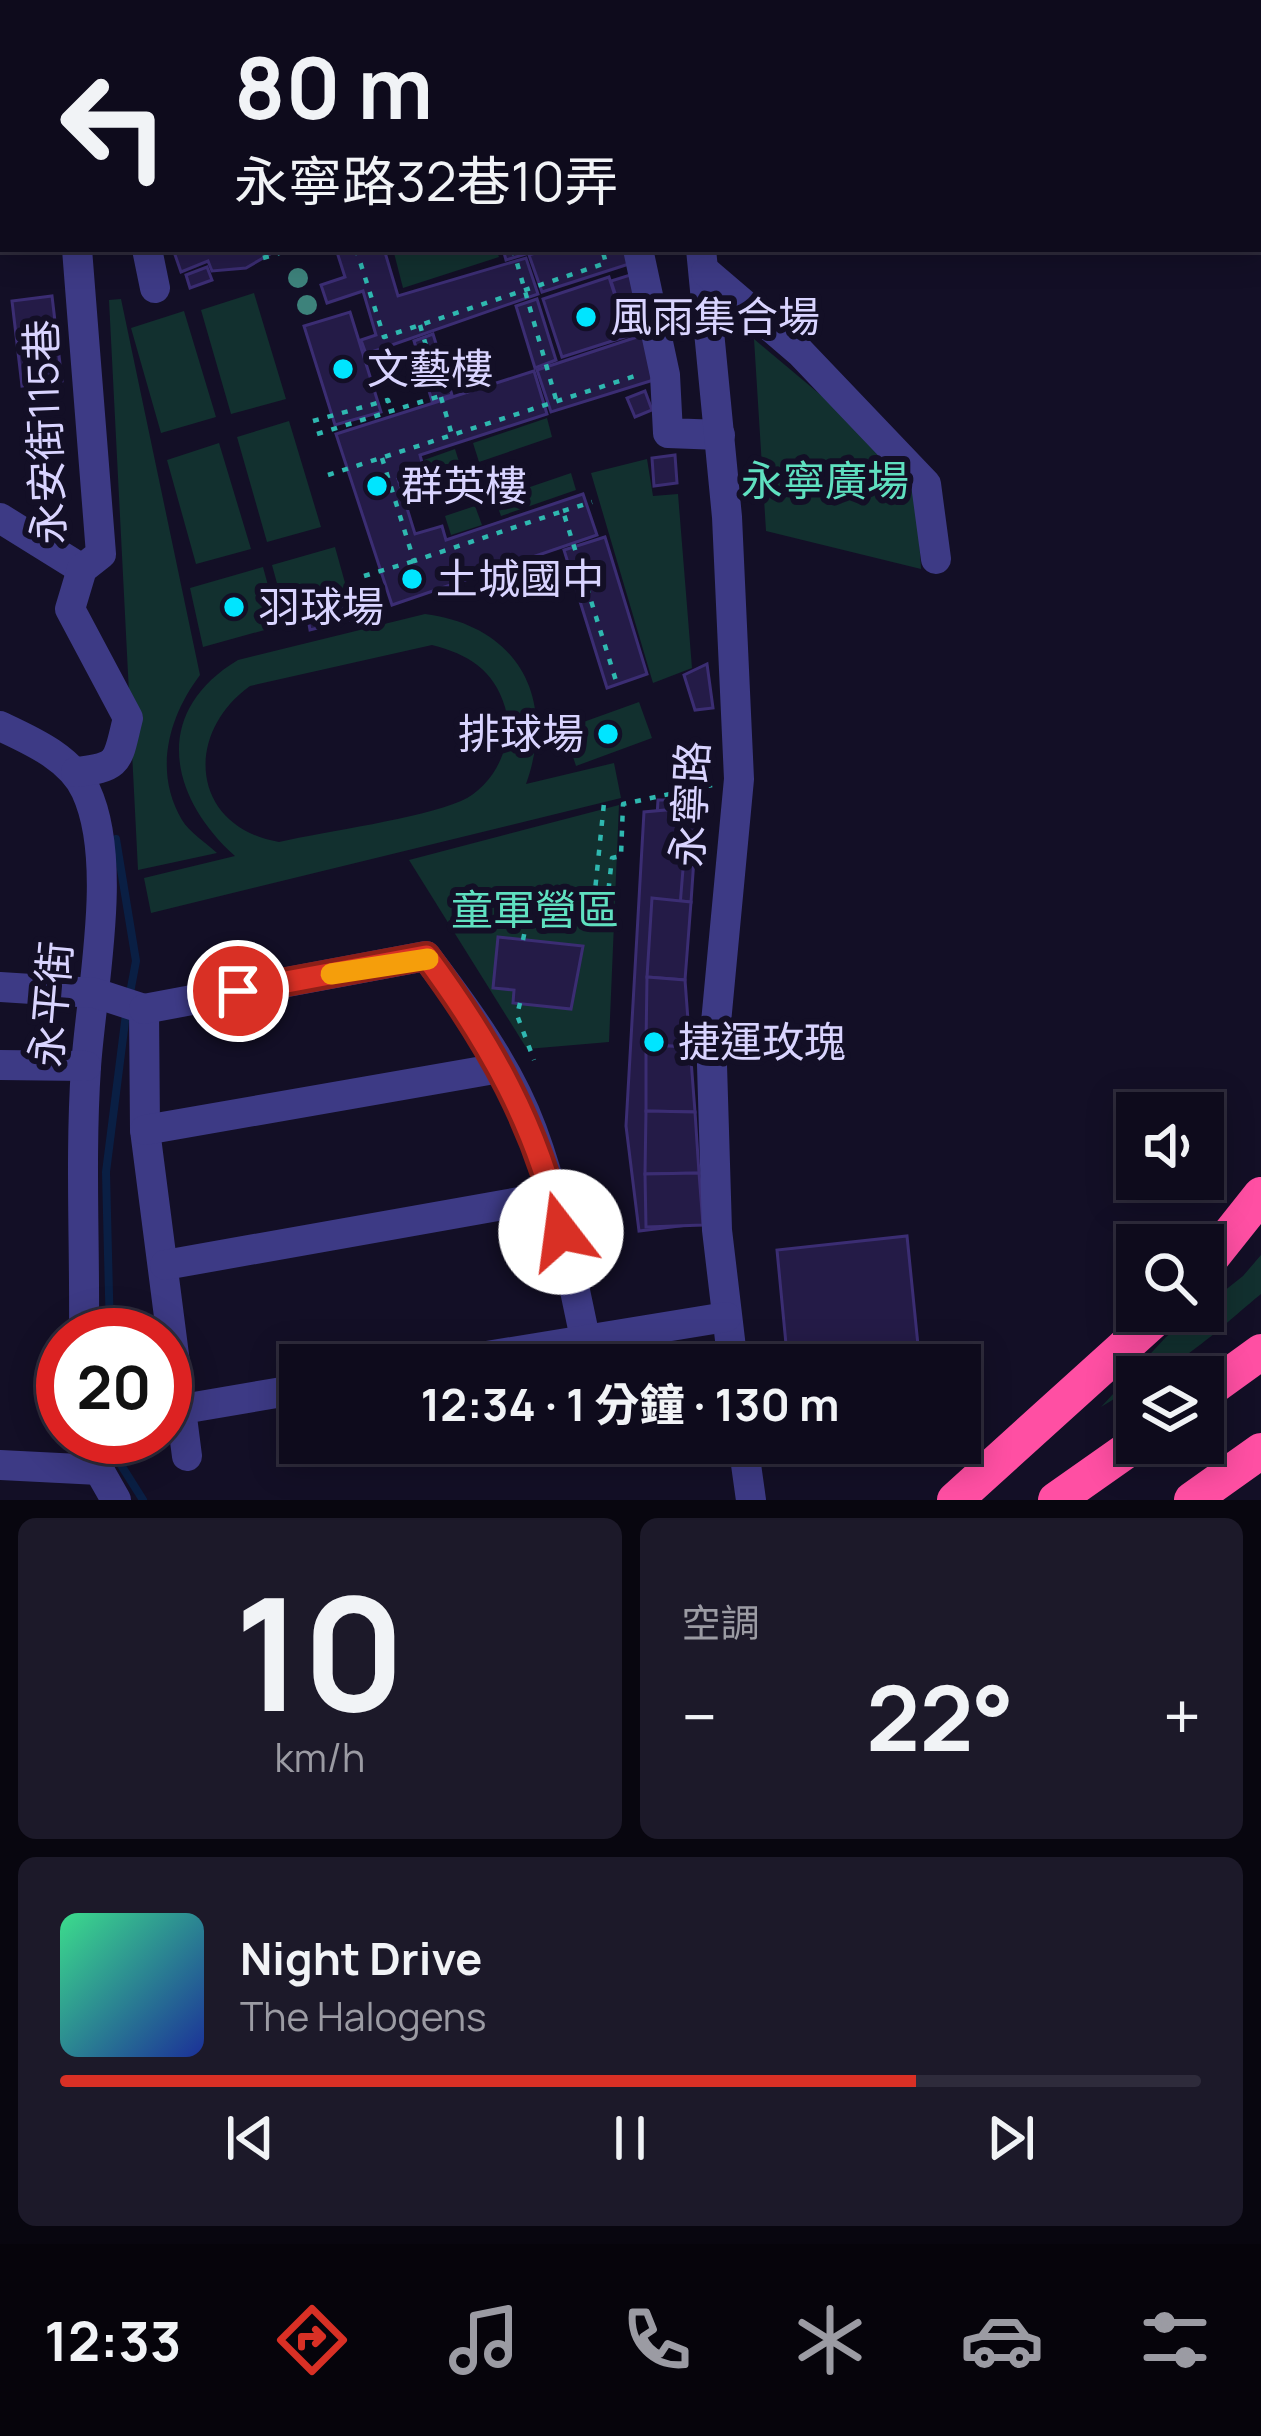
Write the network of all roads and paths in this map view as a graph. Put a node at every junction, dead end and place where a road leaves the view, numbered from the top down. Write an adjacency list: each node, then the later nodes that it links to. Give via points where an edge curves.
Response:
1 (77, 252): 28 (street, 永安街115巷, via 101,554)
2 (148, 252): 10 (street)
3 (283, 252): 8 (path)
4 (357, 252): 12 (path, via 384,337)
5 (513, 252): 11 (path)
6 (603, 252): 11 (path, via 606,263)
7 (639, 252): 19 (street, via 665,375 668,433)
8 (263, 258)
9 (704, 261): 19 (street, 永寧路); 26 (street, via 926,484)
10 (155, 288)
11 (524, 290): 12 (path); 15 (path)
12 (420, 325): 14 (path)
13 (646, 373): 15 (path)
14 (440, 396): 16 (path); 20 (path)
15 (557, 403): 20 (path)
16 (392, 411): 17 (path, via 388,400); 18 (path)
17 (314, 422)
18 (317, 434)
19 (720, 435): 33 (street, 永寧路)
20 (452, 436): 21 (path)
21 (382, 458): 22 (path); 27 (path)
22 (328, 475)
23 (592, 502): 24 (path)
24 (563, 511): 27 (path); 30 (path)
25 (0, 518): 28 (street)
26 (936, 559)
27 (414, 561): 29 (path)
28 (82, 569): 32 (street, 永安街115巷, via 70,609 128,718 118,759)
29 (364, 576)
30 (617, 684)
31 (0, 726): 32 (street)
32 (76, 772): 38 (street, 永平街, via 98,847)
33 (739, 778): 35 (path, via 623,804 605,921); 54 (street, 永寧路, via 712,1066)
34 (604, 803): 35 (path)
35 (592, 920): 36 (path, via 527,920)
36 (524, 940)
37 (0, 987): 38 (street)
38 (95, 993): 40 (street); 43 (street, 永平街)
39 (520, 1004): 41 (path)
40 (145, 1009): 44 (street, via 426,956); 45 (street)
41 (534, 1062)
42 (0, 1065): 43 (street)
43 (86, 1066): 52 (street, 永平街)
44 (500, 1068): 45 (street); 47 (street, via 531,1126)
45 (145, 1130): 51 (street)
46 (1261, 1195): 49 (highway)
47 (554, 1196): 51 (street); 56 (street)
48 (1261, 1221): 50 (highway)
49 (1224, 1244)
50 (1224, 1254)
51 (165, 1264): 53 (street)
52 (84, 1308)
53 (167, 1308)
54 (726, 1317): 56 (street); 58 (street, 永寧路)
55 (1141, 1332): 71 (highway)
56 (585, 1338): 57 (street)
57 (551, 1344)
58 (730, 1344)
59 (1261, 1352): 60 (highway)
60 (1224, 1379)
61 (279, 1392): 62 (street)
62 (192, 1408)
63 (1261, 1451): 73 (highway)
64 (1116, 1458): 72 (highway)
65 (97, 1464): 68 (street)
66 (746, 1464): 70 (street)
67 (0, 1465): 68 (street)
68 (99, 1470): 69 (street)
69 (116, 1500)
70 (751, 1500)
71 (955, 1500)
72 (1056, 1500)
73 (1192, 1500)

